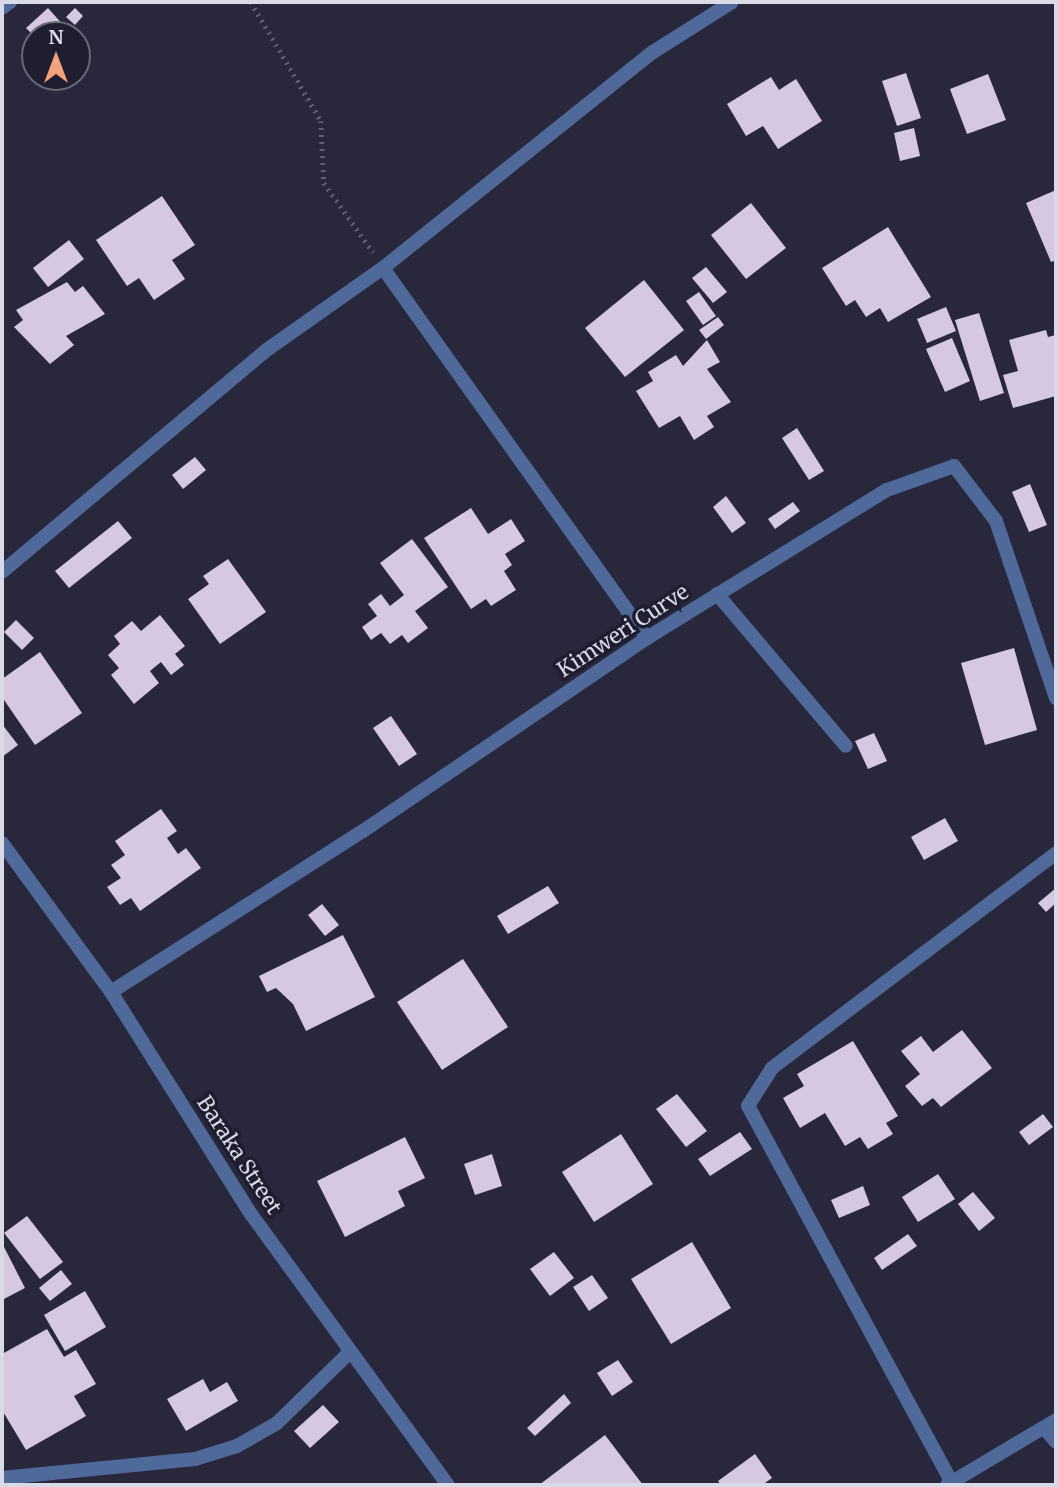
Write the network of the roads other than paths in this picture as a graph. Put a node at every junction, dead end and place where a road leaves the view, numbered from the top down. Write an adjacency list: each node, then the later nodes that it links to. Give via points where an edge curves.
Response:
1 (10, 2): 3 (street)
2 (732, 2): 4 (street, via 653,52)
3 (2, 8)
4 (383, 268): 5 (street, via 268,349); 7 (street)
5 (2, 572)
6 (717, 594): 7 (street, Kimweri Curve); 8 (street, Kimweri Curve, via 887,490 954,466 996,521); 9 (street)
7 (647, 638): 12 (street, Kimweri Curve, via 341,846)
8 (1056, 698)
9 (846, 746)
10 (2, 843): 12 (street, Baraka Street)
11 (1056, 853): 17 (street, via 772,1068 748,1106)
12 (111, 992): 13 (street, Baraka Street, via 251,1214)
13 (350, 1352): 16 (street, via 278,1423 237,1446 195,1459); 18 (street, Baraka Street)
14 (1050, 1424): 15 (street); 17 (street)
15 (1056, 1442)
16 (2, 1478)
17 (949, 1484)
18 (448, 1485)

